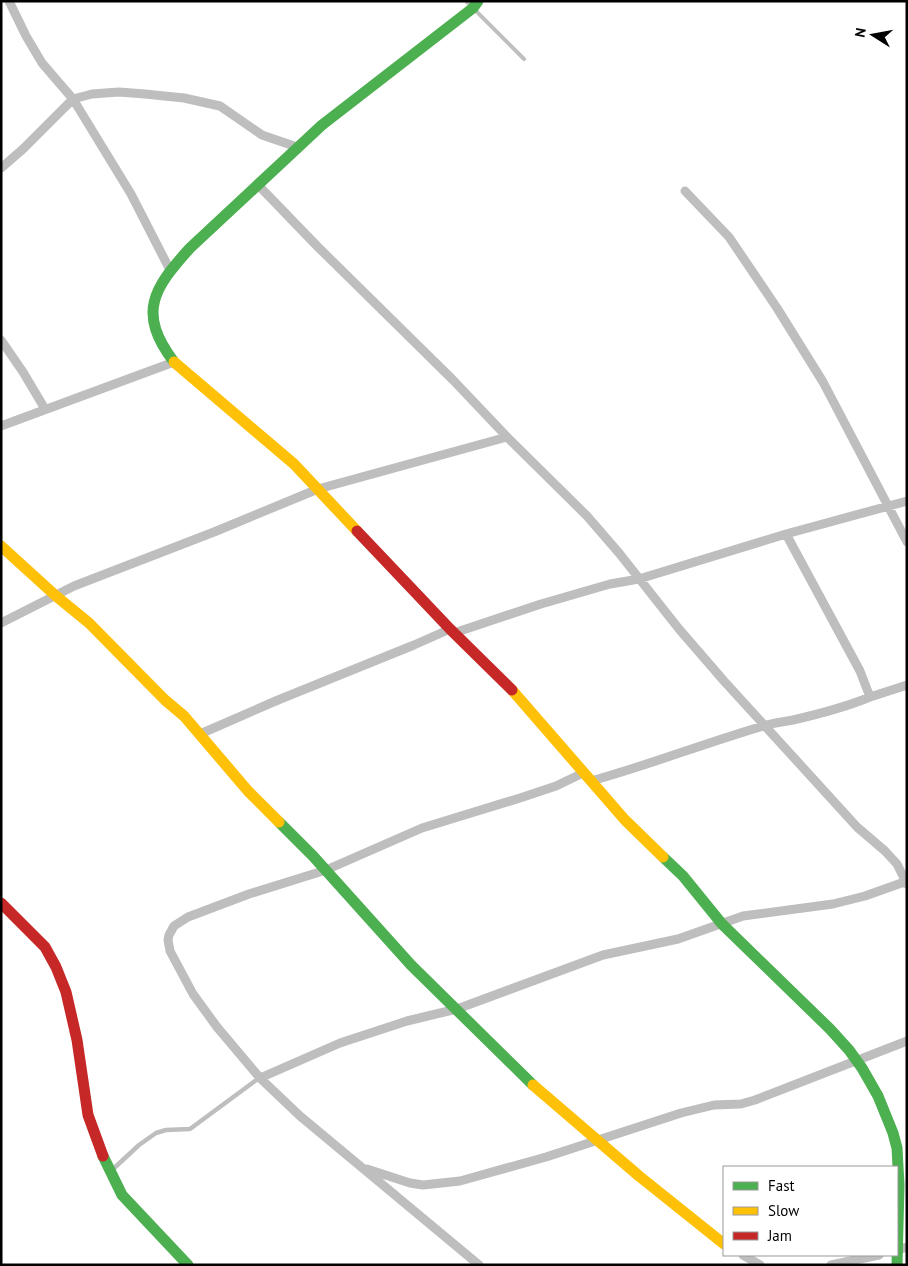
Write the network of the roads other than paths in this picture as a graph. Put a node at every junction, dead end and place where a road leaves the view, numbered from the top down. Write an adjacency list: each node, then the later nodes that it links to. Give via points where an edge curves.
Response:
1 (9, 1): 3 (street, via 42,63)
2 (478, 1): 4 (street)
3 (73, 99): 4 (street, via 119,92 184,98 220,106 262,136); 5 (street); 8 (street, via 131,194)
4 (297, 147): 6 (street)
5 (1, 168)
6 (257, 184): 8 (street); 13 (street)
7 (685, 191): 16 (street, via 729,237 777,308 823,382)
8 (170, 270): 10 (street, via 155,300 152,320 160,345)
9 (1, 340): 11 (street)
10 (174, 362): 11 (street); 14 (street, via 294,464)
11 (45, 409): 12 (street)
12 (1, 426)
13 (506, 436): 14 (street); 20 (street, via 587,516)
14 (318, 489): 21 (street, via 91,579); 23 (street)
15 (907, 501): 16 (street)
16 (887, 507): 17 (street); 18 (street)
17 (786, 534): 20 (street); 25 (street, via 860,670)
18 (907, 542)
19 (1, 546): 21 (street)
20 (639, 579): 23 (street, via 610,584); 26 (street)
21 (56, 596): 22 (street); 27 (street, via 89,623)
22 (1, 624)
23 (452, 631): 27 (street, via 286,696); 28 (street, via 522,701)
24 (907, 685): 25 (street)
25 (870, 697): 26 (street)
26 (765, 725): 28 (street, via 648,764); 30 (street, via 856,827 897,864)
27 (200, 734): 29 (street, via 248,791)
28 (587, 777): 29 (street, via 422,828); 32 (street, via 625,820 683,876)
29 (326, 870): 33 (street, via 411,965); 36 (street, via 188,917 174,926 168,935 170,951 202,1008)
30 (906, 882): 32 (street, via 833,904 743,916)
31 (1, 903): 41 (street, via 45,947 56,967 66,992 77,1040 88,1115)
32 (722, 924): 33 (street, via 678,939 603,955); 35 (street, via 830,1029)
33 (457, 1009): 36 (street, via 349,1040); 37 (street, via 520,1074)
34 (907, 1041): 35 (street)
35 (856, 1060): 37 (street, via 755,1100 681,1113); 38 (street, via 878,1096 893,1133)
36 (260, 1078): 40 (street); 41 (lane, via 190,1129 156,1133)
37 (598, 1140): 40 (street, via 499,1171 439,1185 410,1183); 42 (street)
38 (898, 1166)
39 (898, 1167): 43 (street)
40 (362, 1168): 47 (street)
41 (110, 1172): 46 (street, via 122,1195)
42 (723, 1243)
43 (901, 1249): 50 (street)
44 (745, 1256): 48 (street)
45 (874, 1256): 49 (street)
46 (188, 1265)
47 (479, 1265)
48 (760, 1265)
49 (831, 1265)
50 (898, 1265)

